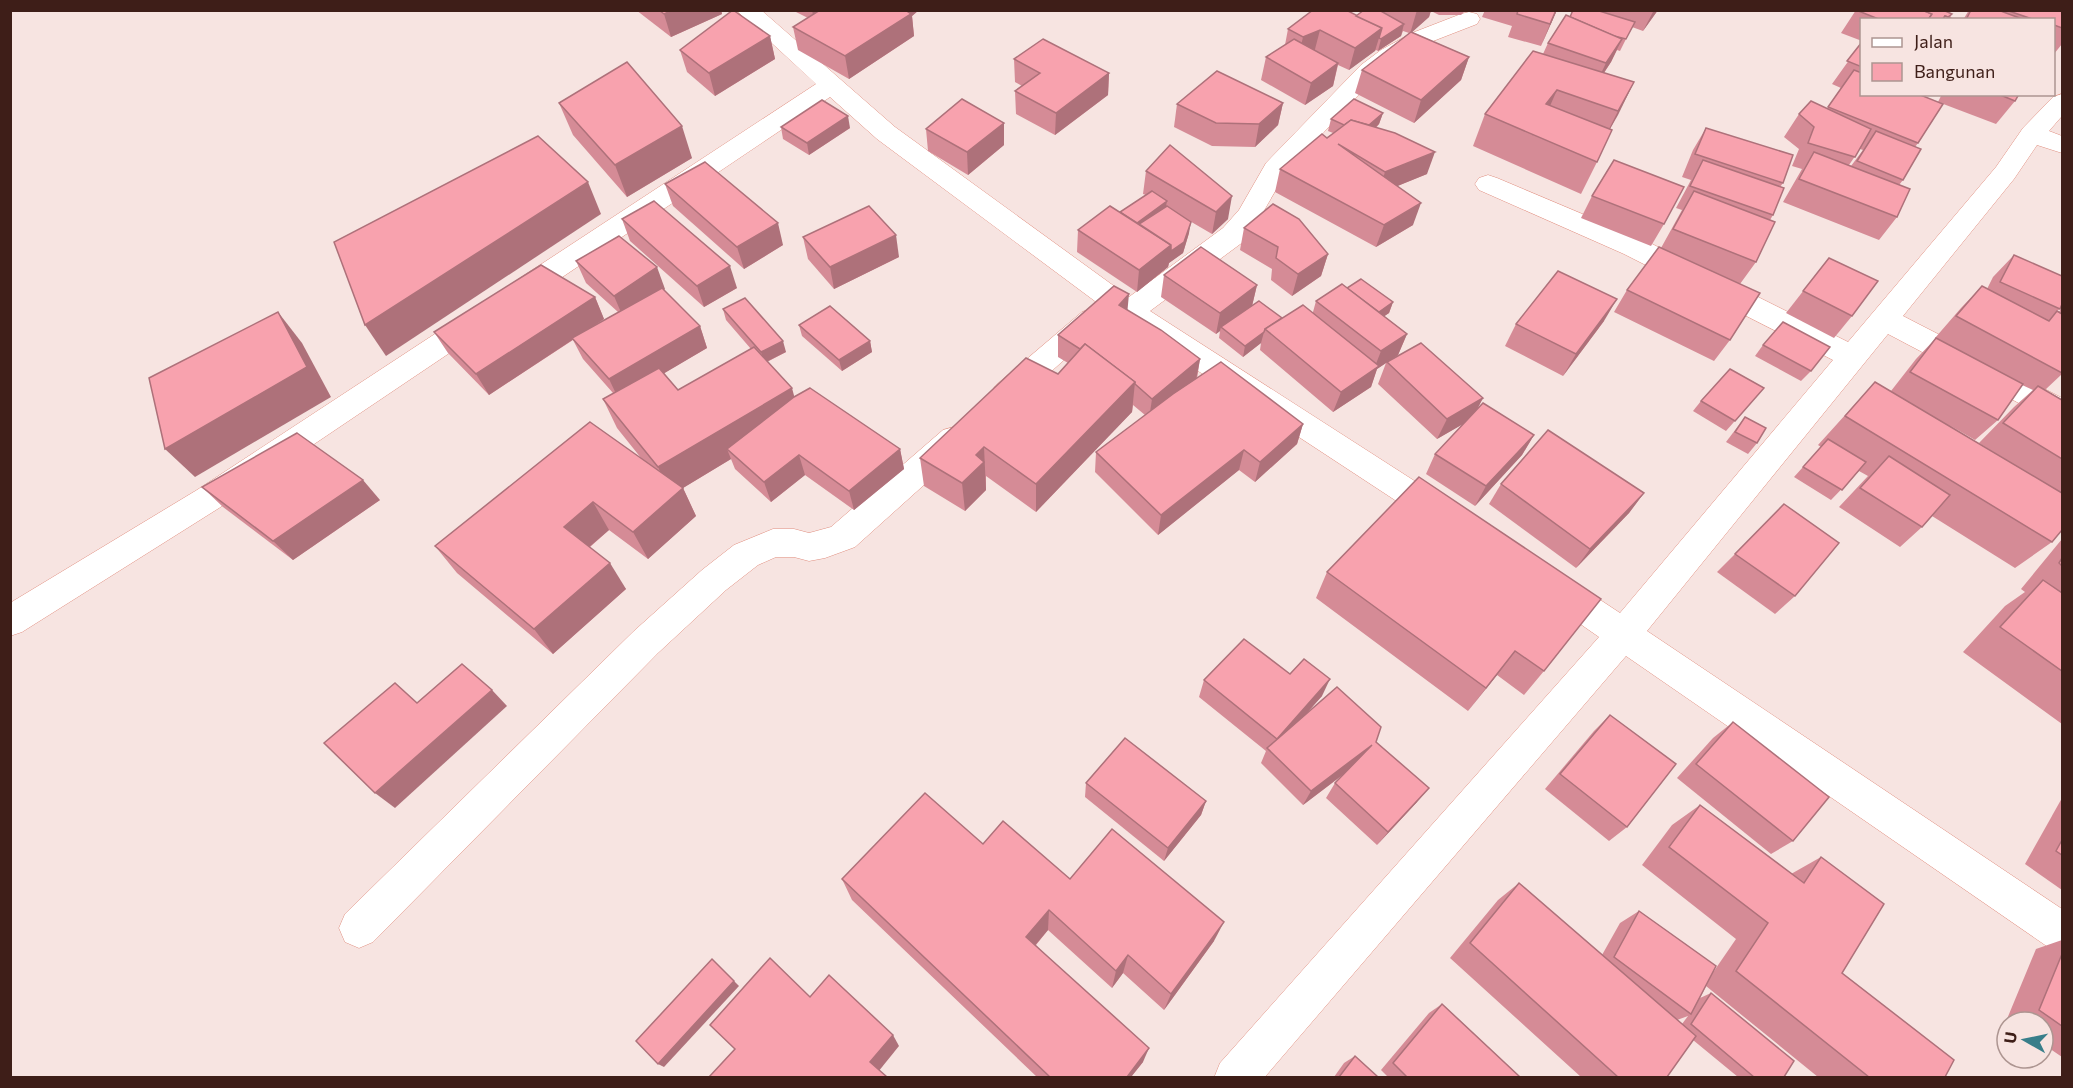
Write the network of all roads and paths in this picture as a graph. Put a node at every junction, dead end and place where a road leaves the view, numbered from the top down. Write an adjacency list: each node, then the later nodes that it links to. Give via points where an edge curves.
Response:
1 (747, 10): 3 (street, via 799,42)
2 (1469, 18): 7 (street, via 1420,38 1369,70 1275,169 1233,235)
3 (831, 85): 7 (street, via 886,133); 13 (street, via 208,499)
4 (2062, 102): 5 (street)
5 (2047, 140): 8 (street, via 2005,173)
6 (1488, 184): 9 (street, via 1634,247)
7 (1121, 306): 11 (street); 15 (street, via 982,414 843,537 809,547 773,543 746,555 714,580 646,642)
8 (1885, 320): 9 (street); 10 (street)
9 (1853, 357): 14 (street)
10 (2062, 412)
11 (1466, 530)
12 (1535, 575): 14 (street)
13 (10, 621)
14 (1624, 633): 16 (street); 17 (street)
15 (359, 928)
16 (2062, 933)
17 (1235, 1077)

